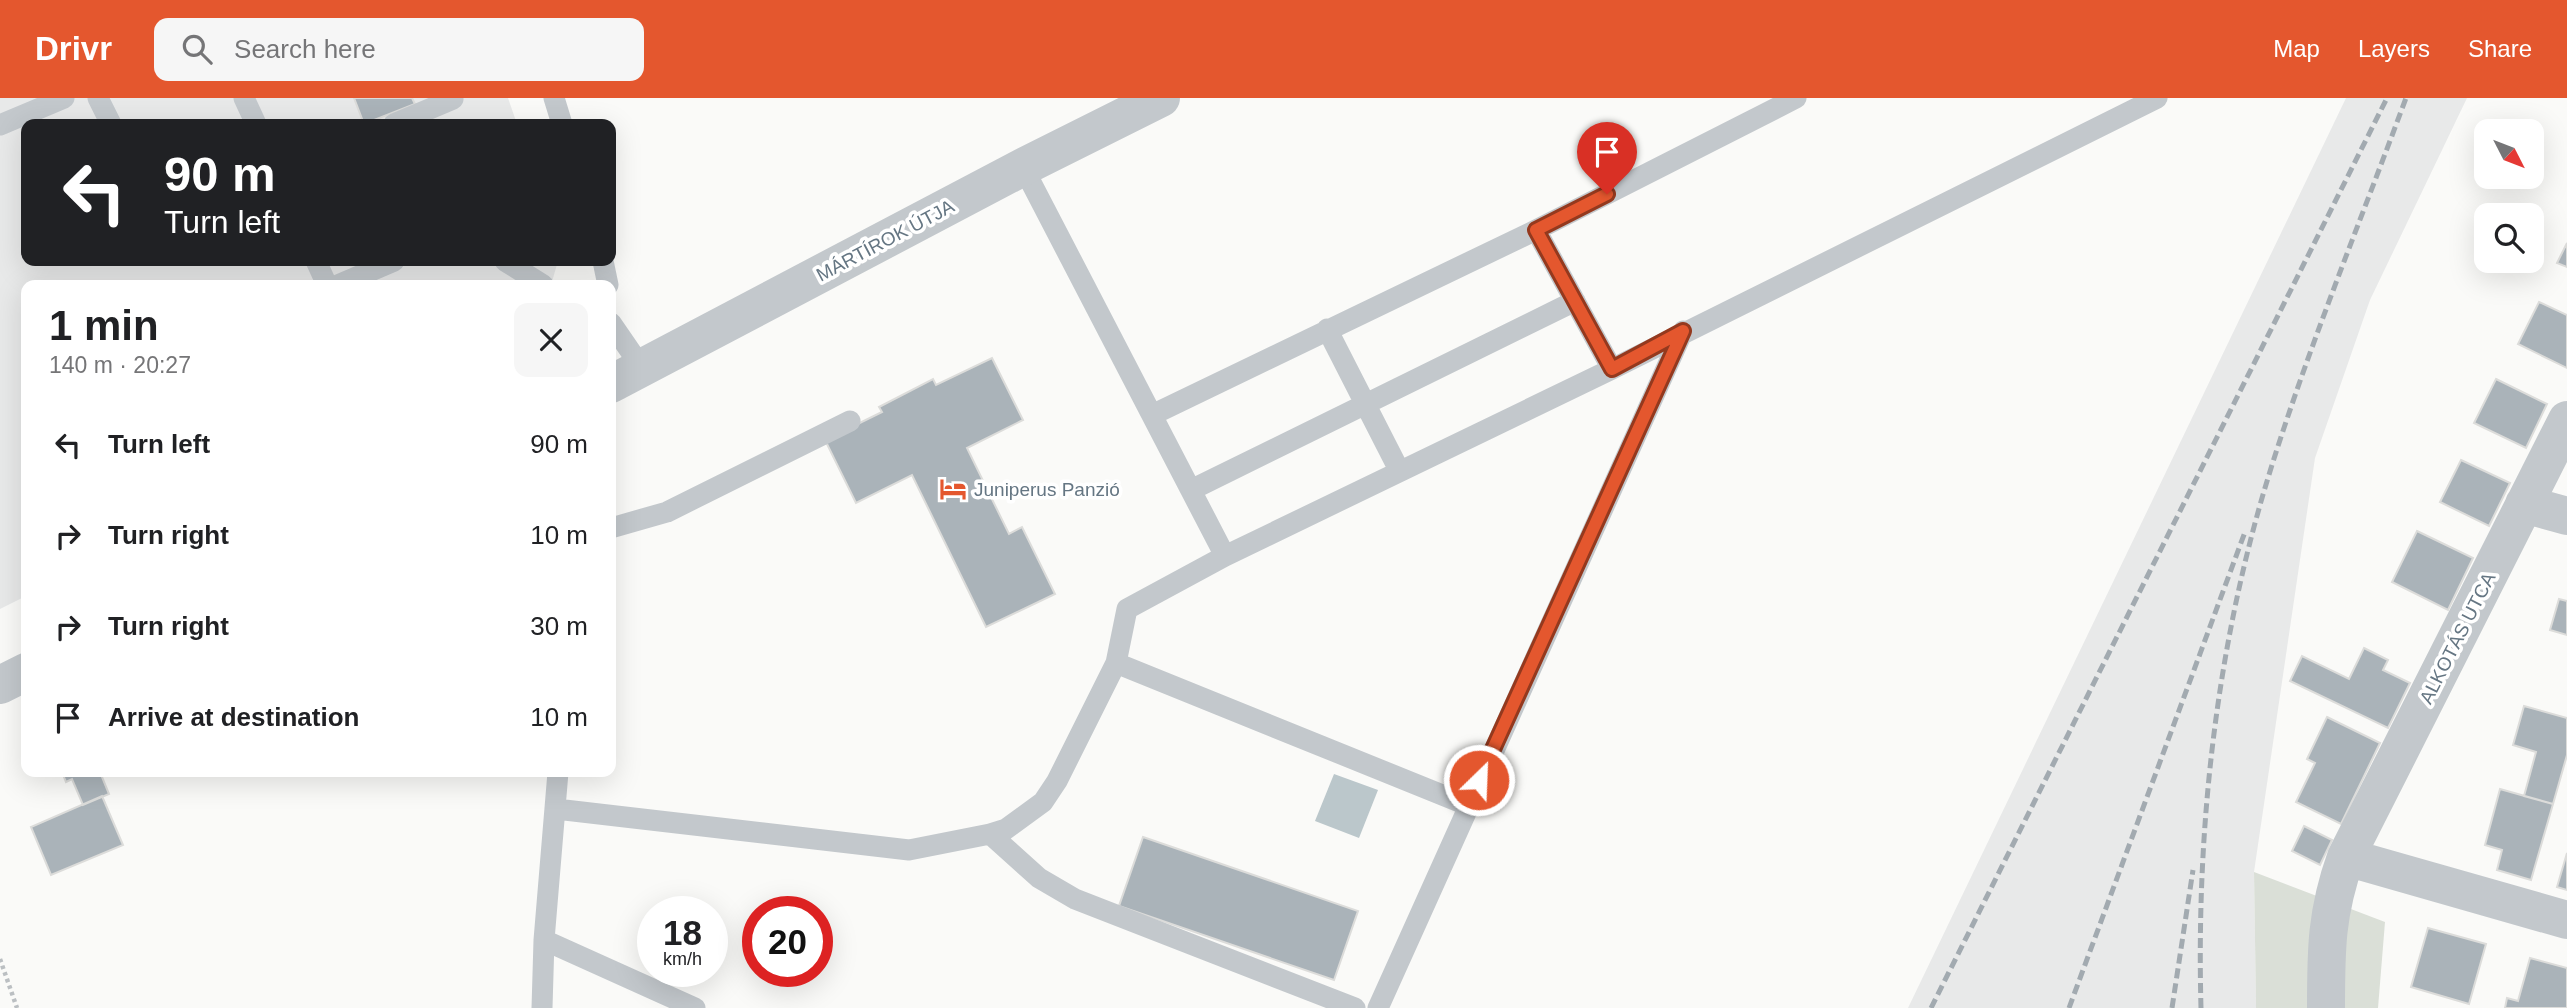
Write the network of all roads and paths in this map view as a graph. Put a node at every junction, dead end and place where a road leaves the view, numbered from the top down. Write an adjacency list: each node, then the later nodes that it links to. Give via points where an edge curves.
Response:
1 (64, 98): 13 (lane)
2 (98, 98): 9 (lane)
3 (244, 98): 10 (lane)
4 (554, 98): 12 (lane)
5 (1161, 98): 14 (street, MÁRTÍROK ÚTJA)
6 (1796, 98): 15 (lane)
7 (2157, 98): 22 (lane)
8 (453, 99): 11 (lane)
9 (108, 119)
10 (254, 119)
11 (406, 119)
12 (560, 119)
13 (0, 125)
14 (1023, 167): 25 (street, MÁRTÍROK ÚTJA); 27 (lane)
15 (1536, 230): 20 (lane); 21 (lane)
16 (382, 266): 18 (lane)
17 (513, 266): 19 (lane)
18 (350, 280)
19 (535, 280)
20 (1575, 301): 24 (lane); 26 (lane)
21 (1327, 329): 26 (lane); 27 (lane)
22 (1683, 331): 24 (lane); 40 (lane)
23 (616, 339): 25 (lane)
24 (1612, 369): 30 (lane)
25 (627, 376)
26 (1365, 402): 30 (lane); 31 (lane)
27 (1152, 415): 31 (lane)
28 (2567, 419): 32 (street, ALKOTÁS UTCA)
29 (850, 421): 34 (lane, via 667,512)
30 (1399, 470): 35 (lane)
31 (1191, 490): 35 (lane)
32 (2525, 504): 33 (street); 43 (street, ALKOTÁS UTCA)
33 (2567, 516)
34 (616, 527)
35 (1225, 556): 36 (lane, via 1127,610)
36 (1116, 663): 40 (lane); 42 (lane, via 1043,802 1006,829)
37 (21, 674): 38 (street)
38 (0, 685)
39 (558, 777): 41 (lane)
40 (1467, 805): 51 (lane)
41 (556, 808): 42 (lane, via 909,850); 45 (lane)
42 (990, 834): 50 (lane, via 1039,878 1074,899)
43 (2346, 857): 44 (street); 52 (street, ALKOTÁS UTCA, via 2326,933)
44 (2567, 919)
45 (544, 940): 48 (lane); 49 (lane)
46 (0, 959): 47 (path)
47 (17, 1008)
48 (542, 1008)
49 (695, 1008)
50 (1355, 1008)
51 (1378, 1008)
52 (2326, 1008)

